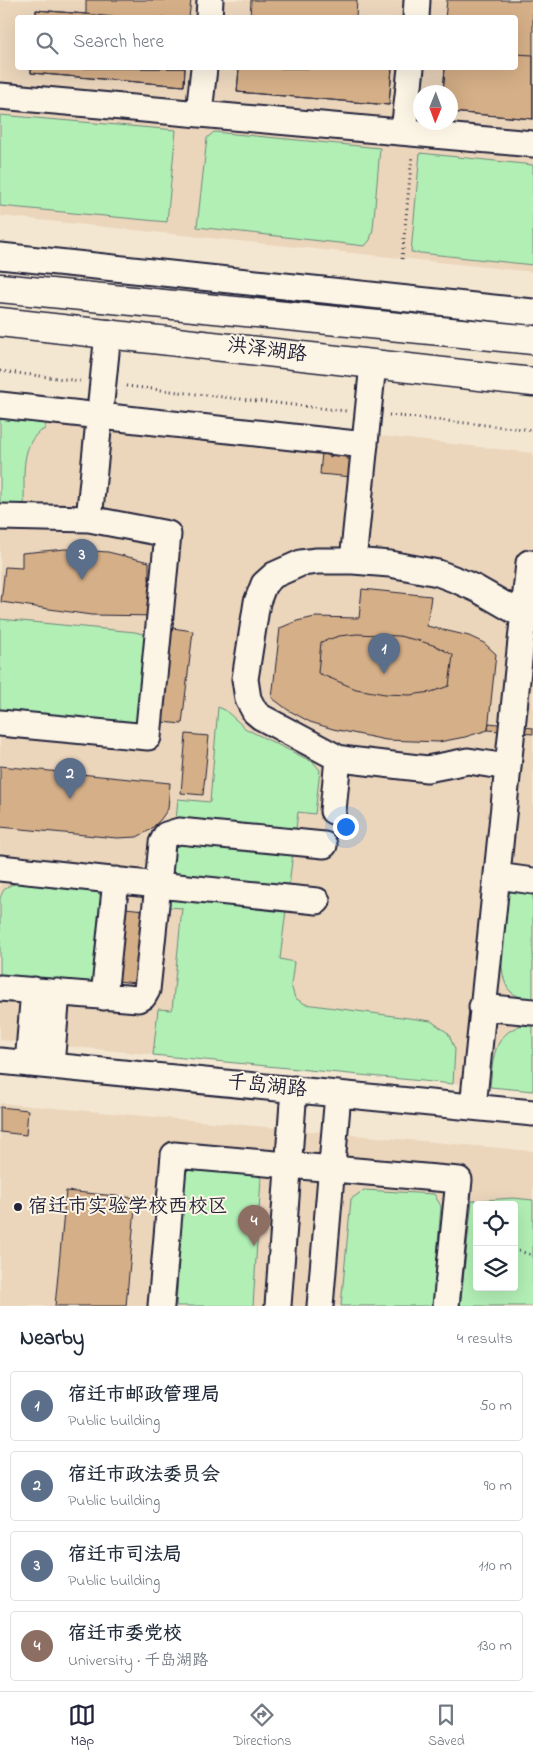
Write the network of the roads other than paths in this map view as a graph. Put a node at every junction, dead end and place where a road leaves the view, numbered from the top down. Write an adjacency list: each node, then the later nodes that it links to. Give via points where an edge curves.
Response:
1 (210, 0): 3 (street)
2 (417, 0): 4 (street)
3 (209, 15)
4 (416, 15)
5 (204, 70): 8 (street)
6 (411, 70): 9 (street)
7 (0, 96): 8 (street)
8 (199, 113): 9 (street)
9 (409, 133): 10 (street)
10 (533, 144)
11 (0, 256): 13 (street)
12 (0, 288): 16 (main road, 洪泽湖路)
13 (533, 312)
14 (0, 322): 15 (main road, 洪泽湖路)
15 (108, 333): 17 (main road, 洪泽湖路); 21 (street)
16 (533, 340)
17 (373, 364): 18 (main road, 洪泽湖路); 19 (main road); 22 (street)
18 (533, 382)
19 (533, 394)
20 (0, 405): 21 (street)
21 (100, 416): 22 (street); 24 (street)
22 (365, 445): 25 (street)
23 (0, 517): 24 (street)
24 (89, 519): 28 (street, via 168,534 148,737)
25 (353, 561): 27 (street, via 390,564 438,574 477,589); 29 (street, via 300,562 264,584 257,602 245,679 248,699 255,712)
26 (533, 564): 27 (street, via 529,563)
27 (529, 619): 30 (street)
28 (0, 723)
29 (338, 758): 30 (street, via 427,769 468,762); 31 (street)
30 (508, 767): 34 (street)
31 (333, 811)
32 (324, 845): 37 (street, via 179,831 166,835 162,844)
33 (0, 868): 35 (street)
34 (496, 876): 36 (street); 42 (street)
35 (116, 880): 37 (street); 41 (street)
36 (533, 881)
37 (158, 885): 38 (street); 41 (street, via 147,990 138,999)
38 (317, 901)
39 (0, 988): 40 (street)
40 (46, 991): 41 (street); 45 (street)
41 (104, 996)
42 (482, 1007): 43 (street); 48 (street)
43 (533, 1012)
44 (0, 1061): 45 (street, 千岛湖路)
45 (40, 1065): 46 (street, 千岛湖路)
46 (294, 1089): 47 (street, 千岛湖路); 50 (street)
47 (338, 1094): 48 (street, 千岛湖路); 51 (street)
48 (473, 1107): 49 (street, 千岛湖路)
49 (533, 1113)
50 (288, 1165): 51 (street); 52 (street, via 174,1155); 53 (street)
51 (332, 1168): 54 (street); 55 (street, via 459,1180)
52 (161, 1306)
53 (278, 1306)
54 (320, 1306)
55 (446, 1306)

